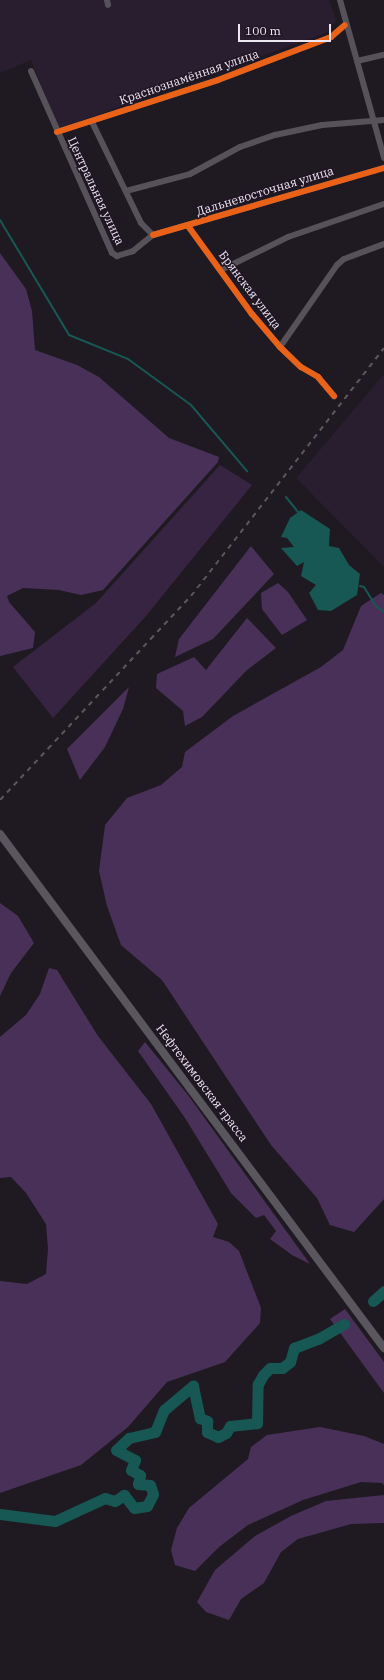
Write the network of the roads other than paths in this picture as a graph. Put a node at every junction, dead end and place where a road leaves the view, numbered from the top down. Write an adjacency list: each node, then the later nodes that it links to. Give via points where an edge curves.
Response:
1 (340, 0): 2 (street)
2 (345, 25): 4 (street); 8 (street, Краснознамённая улица, via 330,38)
3 (384, 55): 4 (street)
4 (357, 61): 7 (street)
5 (32, 71): 9 (street, Центральная улица)
6 (384, 120): 7 (street)
7 (374, 121): 10 (street); 12 (street, via 322,125 275,135 240,147 190,174)
8 (92, 122): 9 (street, Краснознамённая улица); 12 (street)
9 (57, 132): 15 (street, Центральная улица, via 112,253 117,256 133,251)
10 (384, 158)
11 (384, 168): 14 (street, Дальневосточная улица)
12 (126, 191): 15 (street, via 141,223)
13 (384, 204): 17 (street, via 288,237)
14 (188, 226): 15 (street, Дальневосточная улица); 17 (street, Брянская улица)
15 (153, 235)
16 (384, 244): 18 (street, via 344,259 337,265)
17 (221, 270): 18 (street, Брянская улица, via 252,314)
18 (280, 347): 19 (street, Брянская улица, via 301,367 318,377)
19 (334, 396)
20 (1, 835): 21 (main road, Нефтехимовская трасса)
21 (384, 1348)

